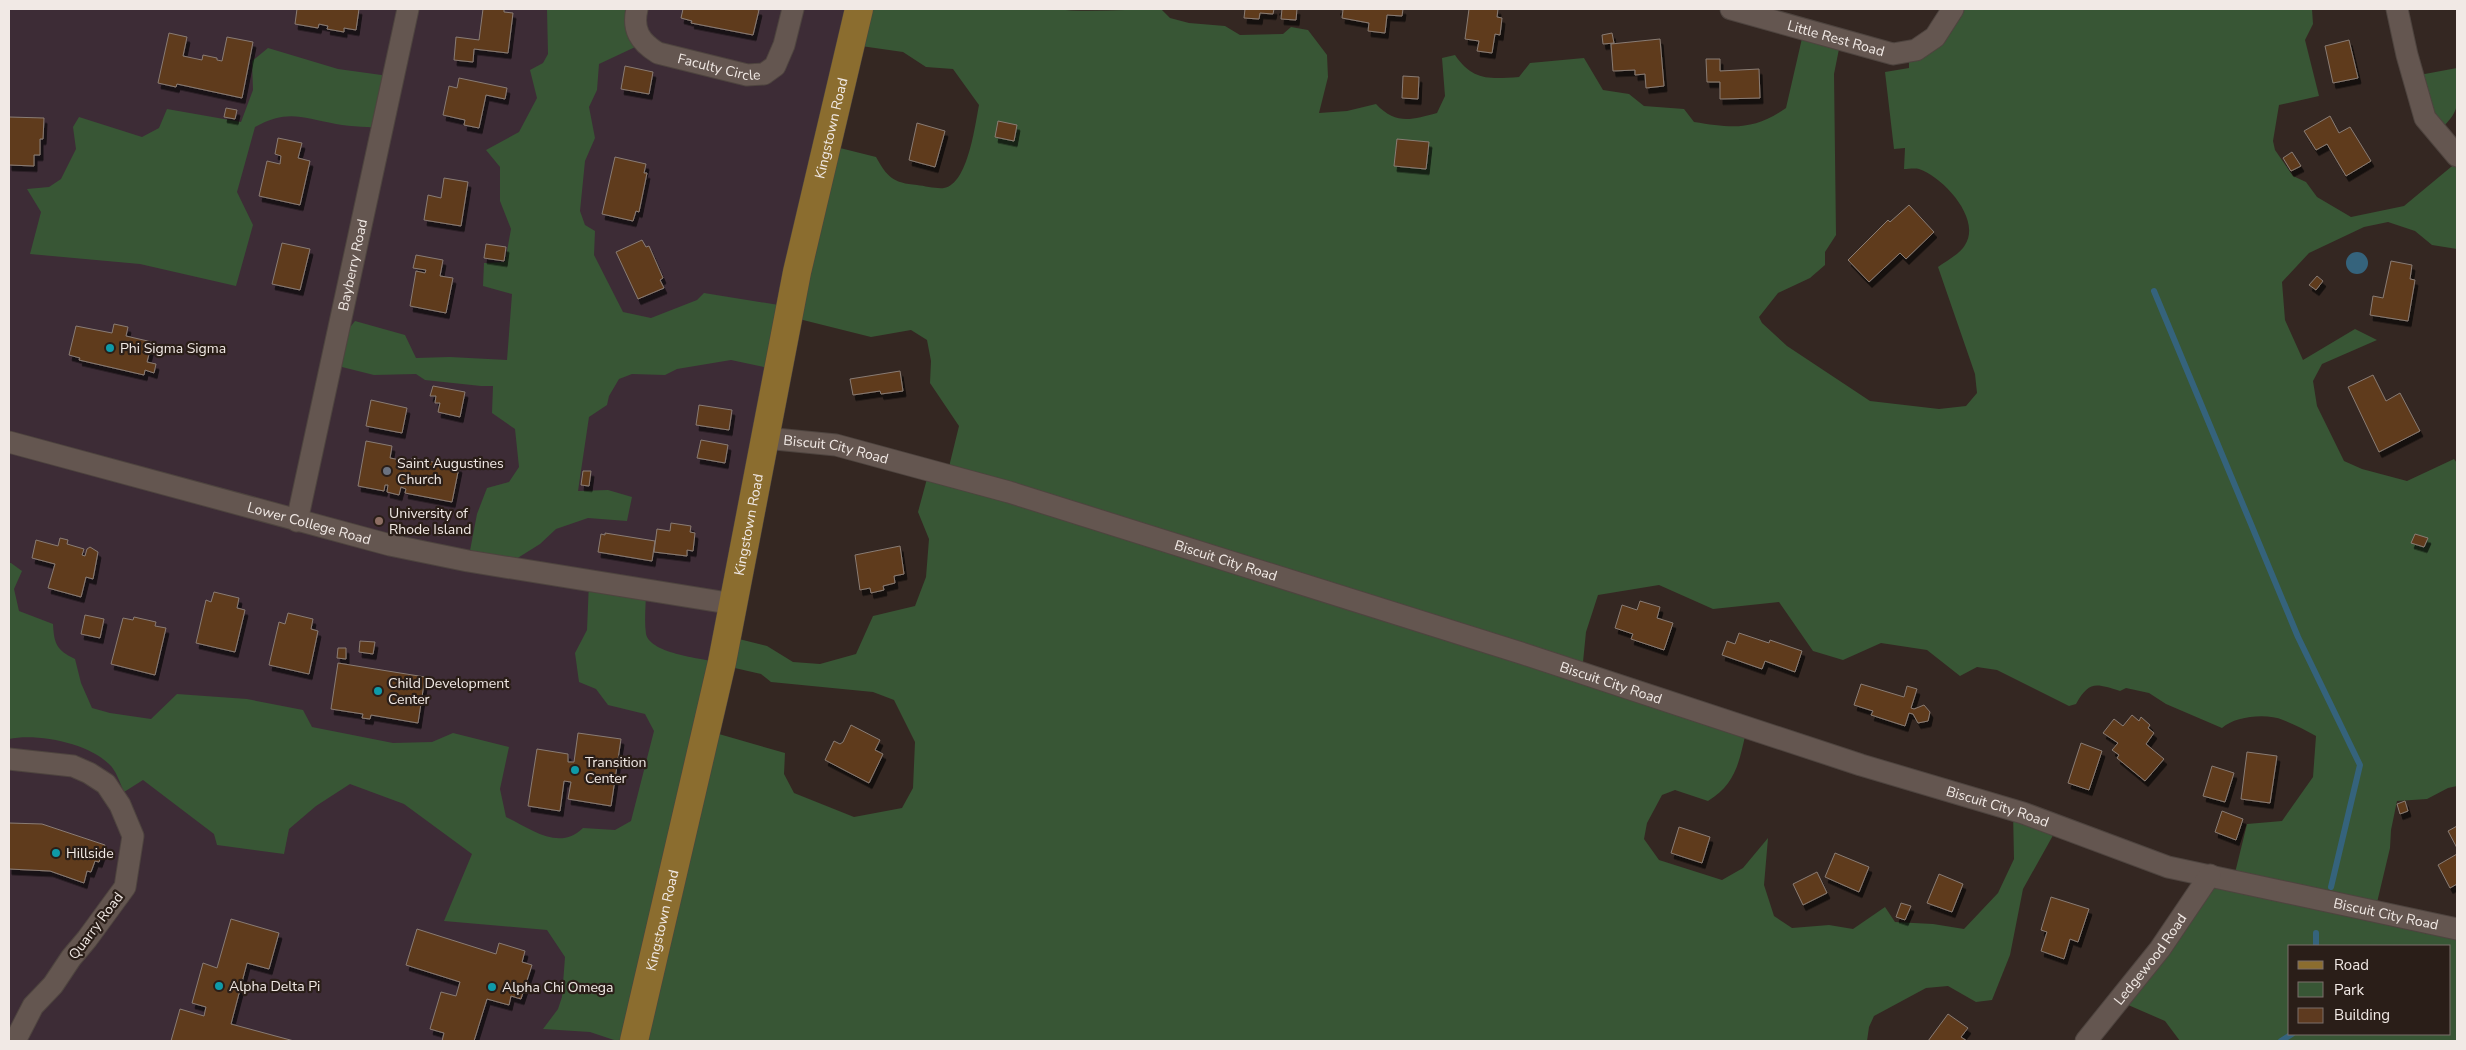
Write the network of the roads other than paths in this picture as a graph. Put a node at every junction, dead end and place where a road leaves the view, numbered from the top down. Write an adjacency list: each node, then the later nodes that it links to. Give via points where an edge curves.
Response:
1 (408, 9): 11 (street, Bayberry Road)
2 (637, 9): 3 (street, Faculty Circle, via 634,20 637,36 658,53 747,75 764,74 774,66 784,45)
3 (793, 9)
4 (859, 9): 9 (main road, Kingstown Road, via 797,272)
5 (1731, 9): 6 (street, Little Rest Road, via 1893,54 1916,50 1935,37)
6 (1953, 9)
7 (2397, 9): 8 (street, via 2425,118)
8 (2457, 156)
9 (765, 438): 12 (main road, Kingstown Road); 14 (street, Biscuit City Road, via 836,445 1009,492 1524,654 1861,765 2023,813 2168,867)
10 (9, 442): 11 (street, Lower College Road)
11 (296, 520): 12 (street, Lower College Road, via 390,545 468,560)
12 (734, 604): 17 (main road, Kingstown Road)
13 (9, 759): 16 (street, Quarry Road, via 73,766 89,773 106,784 120,805 133,836 125,887 53,985 33,1006)
14 (2210, 875): 15 (street, Biscuit City Road); 18 (street, Ledgewood Road, via 2160,949)
15 (2457, 929)
16 (14, 1041)
17 (634, 1041)
18 (2086, 1041)

